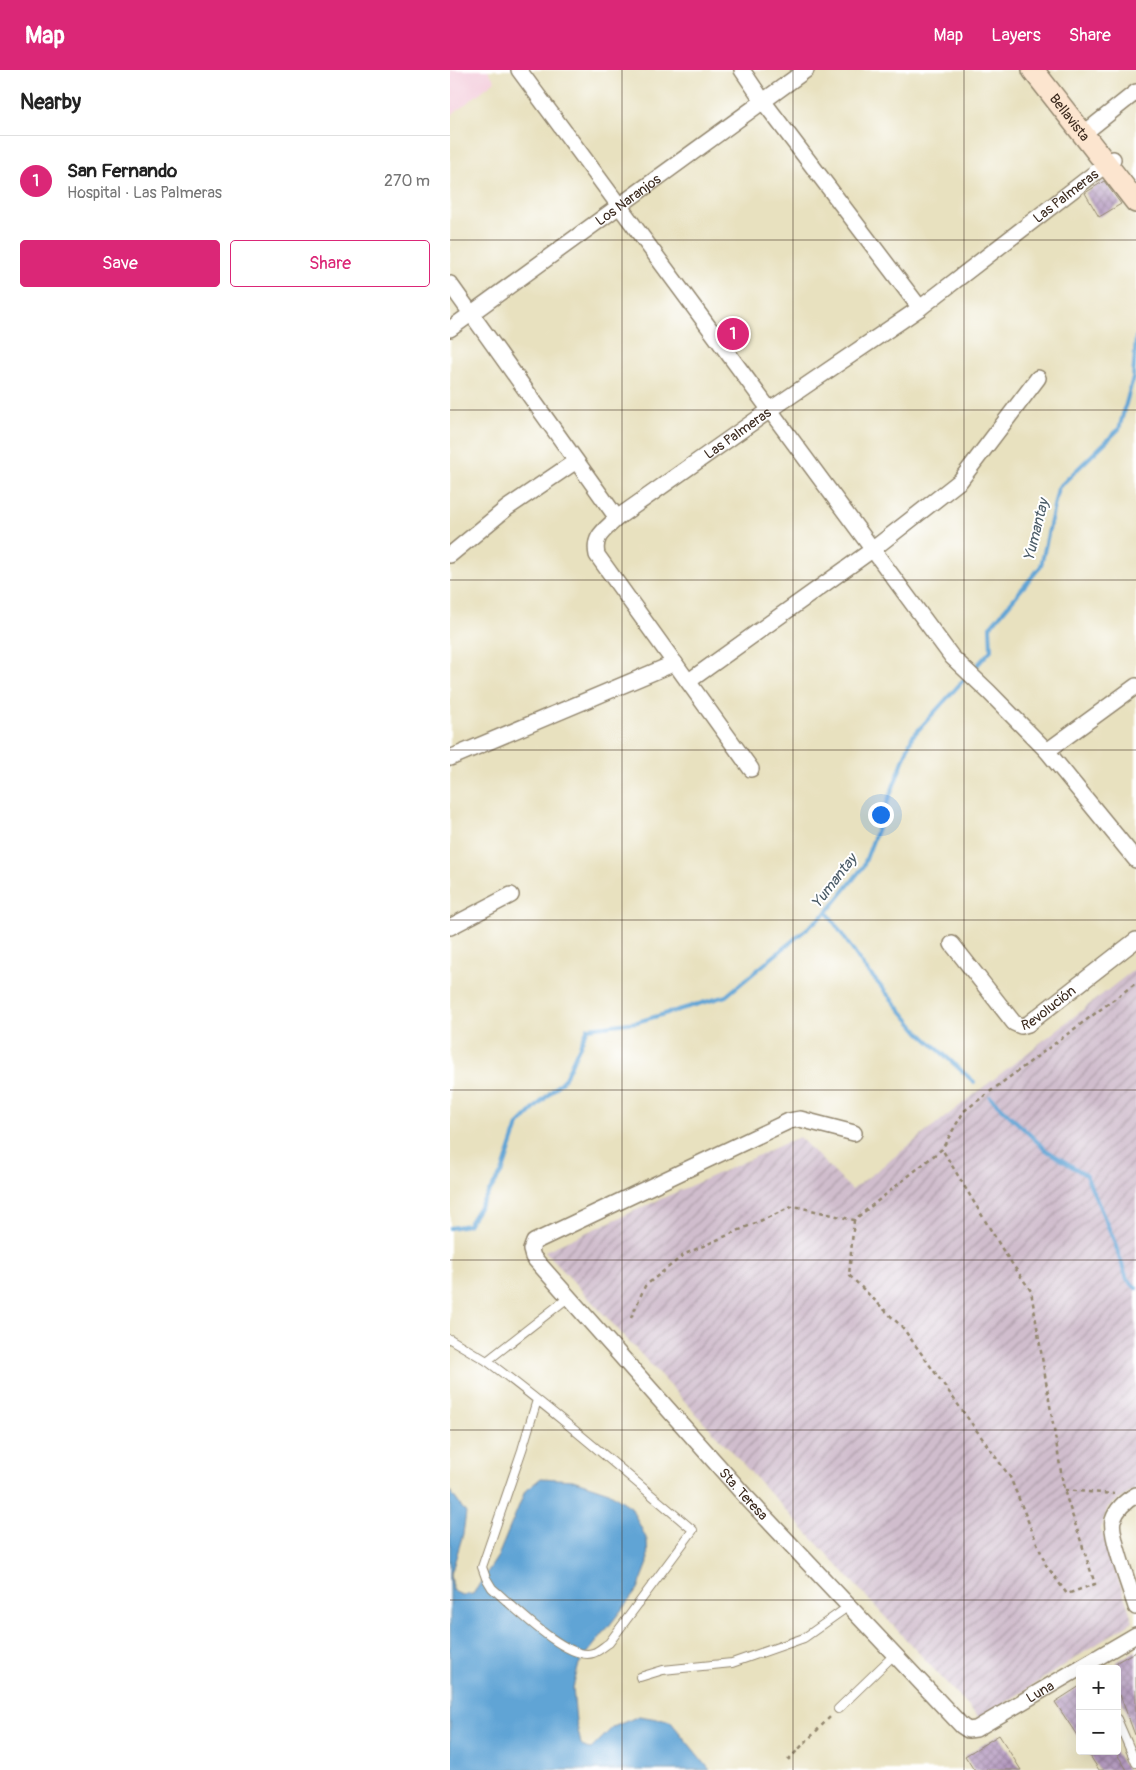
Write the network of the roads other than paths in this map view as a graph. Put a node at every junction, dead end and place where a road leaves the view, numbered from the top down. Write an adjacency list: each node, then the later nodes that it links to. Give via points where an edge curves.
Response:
1 (519, 70): 12 (street)
2 (742, 70): 7 (street)
3 (806, 70): 7 (street, Los Naranjos)
4 (1033, 70): 9 (main road, Bellavista)
5 (1047, 70): 8 (main road, Bellavista)
6 (1136, 92): 8 (street)
7 (763, 101): 12 (street, Los Naranjos); 14 (street)
8 (1092, 127): 9 (main road, Bellavista)
9 (1111, 161): 10 (main road); 11 (main road); 14 (street, Las Palmeras)
10 (1136, 185)
11 (1136, 202)
12 (619, 205): 15 (street, Los Naranjos); 18 (street)
13 (450, 284): 15 (street)
14 (920, 308): 18 (street, Las Palmeras)
15 (471, 313): 16 (street, Los Naranjos); 19 (street)
16 (450, 329)
17 (1038, 378): 21 (street, via 960,481)
18 (770, 410): 20 (street, Las Palmeras); 21 (street)
19 (576, 461): 20 (street); 22 (street, via 508,508)
20 (617, 518): 23 (street, Las Palmeras, via 598,537 597,555)
21 (872, 550): 24 (street); 26 (street, via 952,657)
22 (450, 555)
23 (675, 663): 24 (street, Las Palmeras); 27 (street)
24 (689, 681): 28 (street, Las Palmeras)
25 (1136, 686): 26 (street)
26 (1047, 751): 29 (street)
27 (450, 758)
28 (751, 769)
29 (1136, 860)
30 (511, 895): 31 (street)
31 (450, 927)
32 (1136, 940): 33 (street, Revolución, via 1028,1024 1021,1026 1014,1024)
33 (952, 944)
34 (854, 1133): 35 (street, Sta. Teresa, via 800,1119 789,1121 534,1242 533,1257)
35 (569, 1297): 37 (lane); 40 (street, Sta. Teresa, via 746,1497)
36 (450, 1339): 37 (lane)
37 (487, 1361): 38 (lane)
38 (537, 1400): 38 (lane, via 693,1530 609,1643 592,1654 573,1652 551,1639 492,1588 482,1567)
39 (1136, 1495): 41 (street, via 1118,1508 1112,1522)
40 (849, 1606): 43 (street, Sta. Teresa); 44 (lane, via 804,1638 732,1663 663,1670)
41 (1136, 1608)
42 (1136, 1635): 47 (street, Luna)
43 (895, 1654): 45 (lane); 47 (street, Sta. Teresa)
44 (640, 1677)
45 (838, 1709)
46 (1121, 1728): 48 (lane)
47 (968, 1730)
48 (1136, 1763)

